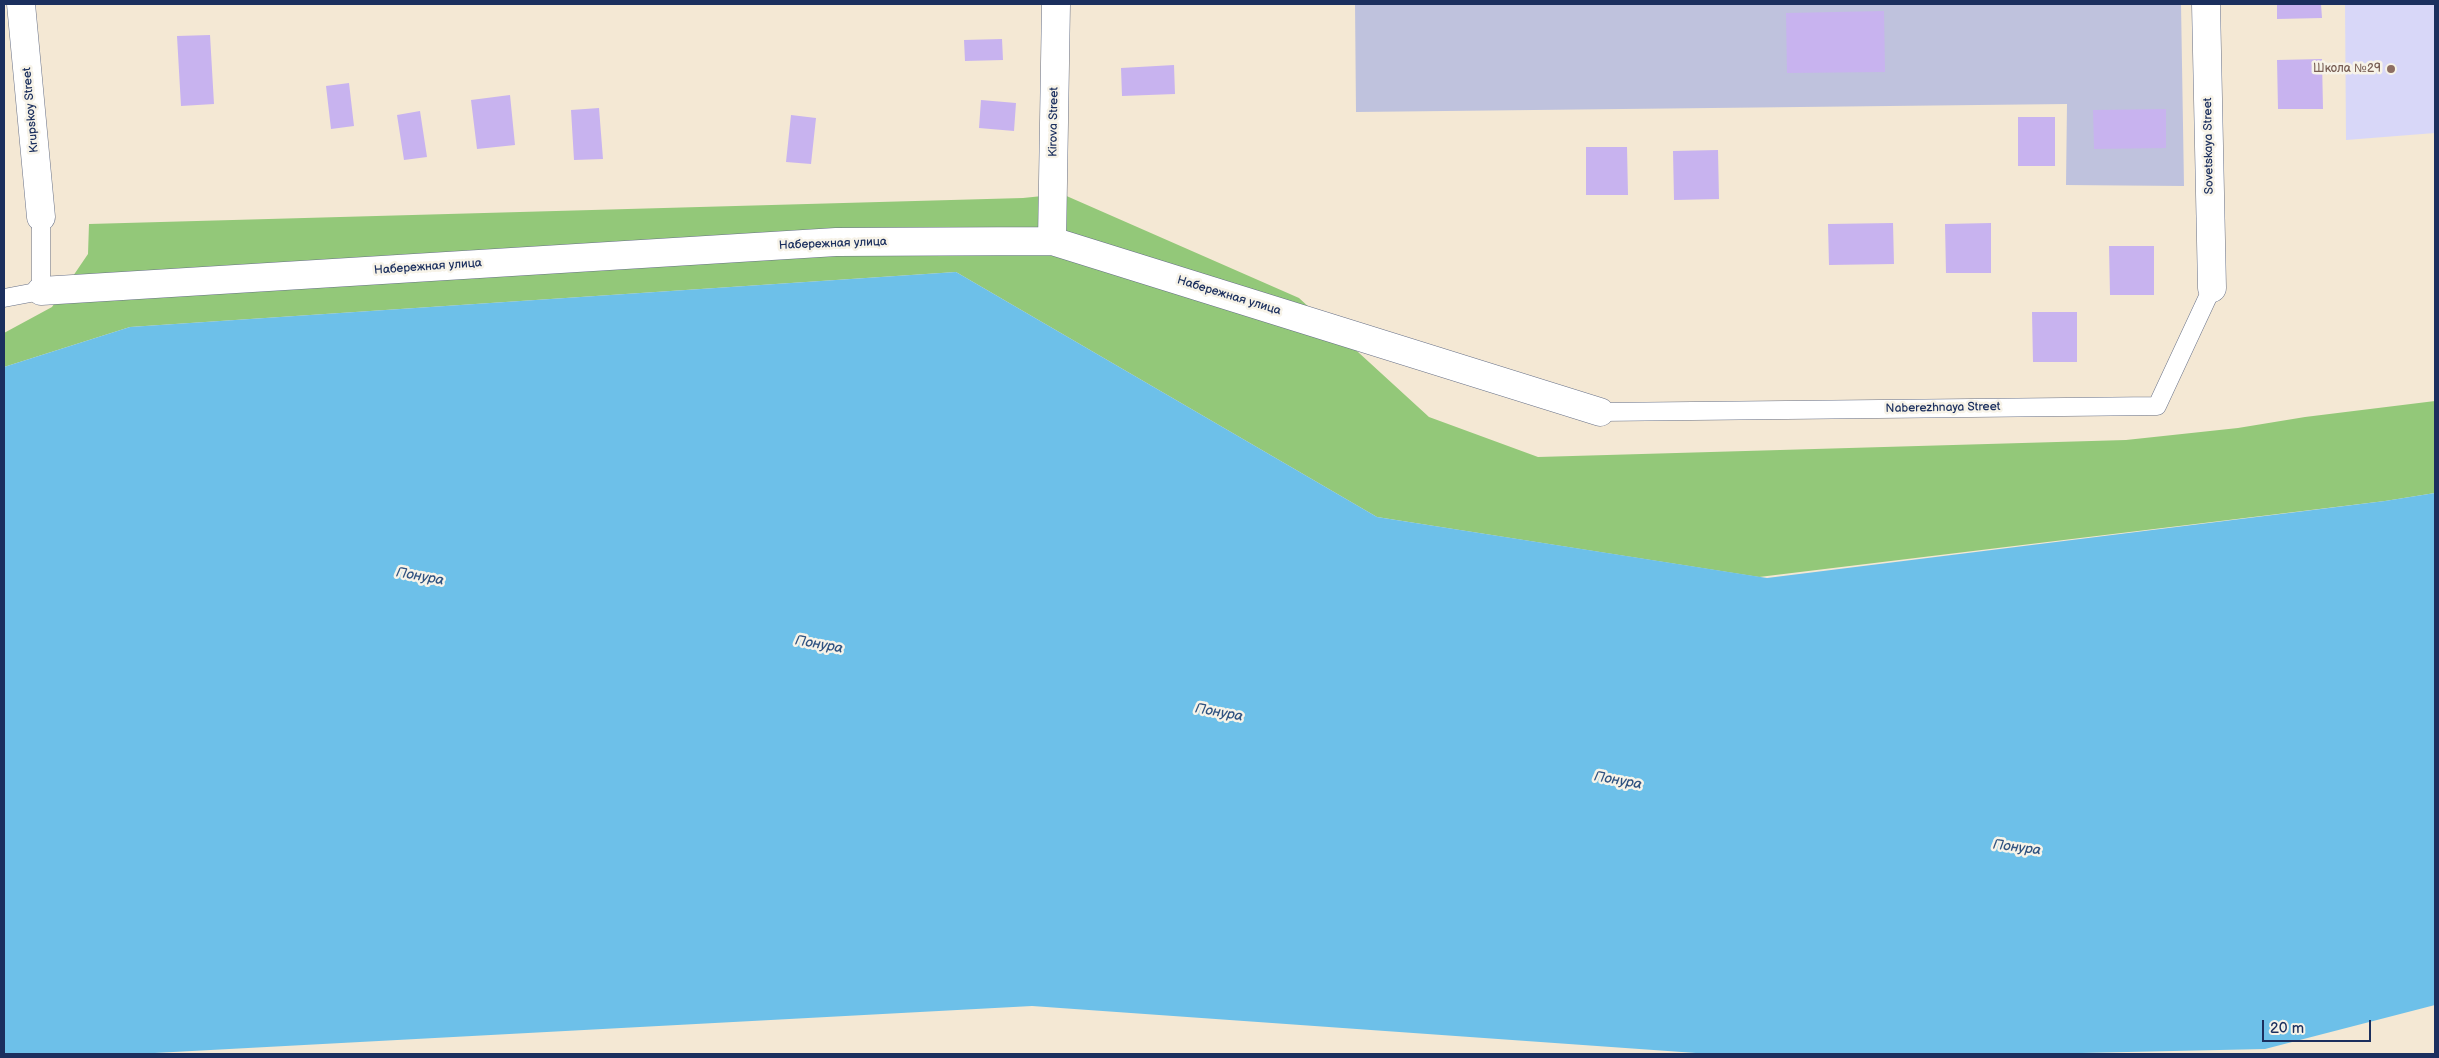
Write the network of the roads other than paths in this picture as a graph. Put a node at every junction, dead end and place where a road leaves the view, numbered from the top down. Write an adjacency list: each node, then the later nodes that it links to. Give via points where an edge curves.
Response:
1 (21, 4): 4 (street, Krupskoy Street)
2 (1056, 4): 5 (street, Kirova Street)
3 (2206, 4): 6 (street, Sovetskaya Street)
4 (41, 217): 7 (lane)
5 (1052, 241): 7 (street, Набережная улица, via 836,242); 9 (street, Набережная улица)
6 (2212, 288): 9 (lane, Naberezhnaya Street, via 2157,406)
7 (41, 291): 8 (lane)
8 (4, 298)
9 (1600, 412)

